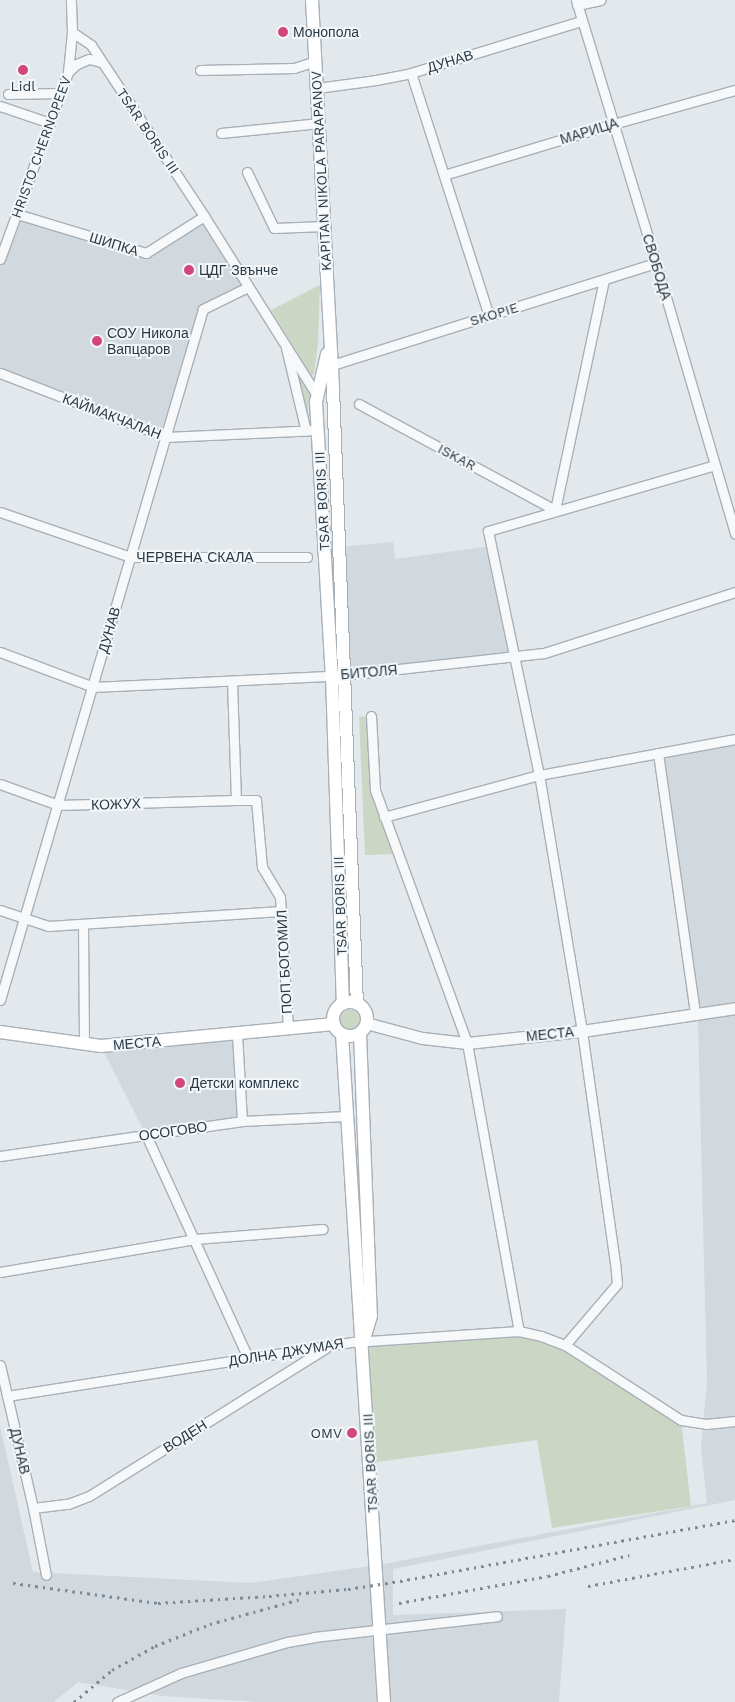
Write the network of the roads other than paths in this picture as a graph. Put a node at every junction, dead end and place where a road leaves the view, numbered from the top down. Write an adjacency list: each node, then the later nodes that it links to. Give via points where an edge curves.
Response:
1 (72, 0): 6 (street)
2 (312, 0): 7 (main road, KAPITAN NIKOLA PARAPANOV)
3 (600, 0): 4 (street)
4 (576, 3): 5 (street, СВОБОДА)
5 (581, 21): 11 (street, ДУНАВ); 19 (street, СВОБОДА)
6 (72, 32): 8 (street, TSAR BORIS III, via 91,45); 10 (street, HRISTO CHERNOPEEV)
7 (315, 61): 9 (street, via 294,68); 12 (main road, KAPITAN NIKOLA PARAPANOV)
8 (101, 62): 10 (street, via 89,59); 24 (street, TSAR BORIS III)
9 (200, 70)
10 (68, 72): 14 (street, HRISTO CHERNOPEEV)
11 (411, 73): 12 (street, ДУНАВ); 22 (street)
12 (317, 88): 18 (main road, KAPITAN NIKOLA PARAPANOV)
13 (735, 90): 19 (street, МАРИЦА)
14 (61, 93): 15 (street); 17 (street, HRISTO CHERNOPEEV)
15 (8, 94)
16 (0, 106): 17 (street)
17 (50, 123): 23 (street, HRISTO CHERNOPEEV)
18 (319, 123): 20 (street); 25 (main road, KAPITAN NIKOLA PARAPANOV)
19 (613, 124): 22 (street, МАРИЦА); 28 (street, СВОБОДА)
20 (221, 133)
21 (247, 172): 25 (street, via 274,228)
22 (444, 175): 31 (street)
23 (17, 214): 24 (street, ШИПКА, via 146,253); 26 (street, HRISTO CHERNOPEEV)
24 (204, 216): 30 (street, TSAR BORIS III)
25 (324, 226): 33 (main road, KAPITAN NIKOLA PARAPANOV)
26 (3, 241): 27 (street, HRISTO CHERNOPEEV)
27 (0, 259)
28 (656, 263): 29 (street, SKOPIE); 41 (street, СВОБОДА)
29 (604, 280): 31 (street, SKOPIE); 42 (street)
30 (248, 287): 32 (street, TSAR BORIS III); 40 (street, ДУНАВ, via 202,309)
31 (489, 316): 34 (street, SKOPIE)
32 (284, 342): 36 (street, TSAR BORIS III); 39 (street)
33 (331, 342): 34 (main road, KAPITAN NIKOLA PARAPANOV); 36 (main road, KAPITAN NIKOLA PARAPANOV)
34 (332, 365): 37 (main road, KAPITAN NIKOLA PARAPANOV)
35 (0, 374): 40 (street, КАЙМАКЧАЛАН)
36 (316, 398): 37 (main road, via 328,398); 39 (main road, TSAR BORIS III)
37 (333, 402): 50 (main road, TSAR BORIS III)
38 (359, 404): 42 (street, ISKAR)
39 (312, 430): 40 (street, КАЙМАКЧАЛАН); 50 (main road, TSAR BORIS III)
40 (166, 437): 45 (street, ДУНАВ)
41 (715, 465): 42 (street); 44 (street, СВОБОДА)
42 (555, 510): 49 (street, via 488,531)
43 (0, 512): 45 (street, ЧЕРВЕНА СКАЛА)
44 (735, 534)
45 (131, 557): 46 (street, ЧЕРВЕНА СКАЛА); 52 (street, ДУНАВ)
46 (307, 557)
47 (735, 592): 49 (street, БИТОЛЯ, via 544,652)
48 (0, 652): 52 (street, БИТОЛЯ)
49 (516, 657): 50 (street, БИТОЛЯ); 56 (street)
50 (338, 675): 51 (street, БИТОЛЯ); 66 (main road, TSAR BORIS III); 67 (main road, TSAR BORIS III)
51 (232, 681): 52 (street, БИТОЛЯ); 58 (street)
52 (93, 687): 59 (street, ДУНАВ)
53 (371, 716): 60 (street, via 375,790)
54 (735, 739): 55 (street)
55 (658, 754): 56 (street); 69 (street)
56 (539, 775): 60 (street); 73 (street)
57 (0, 784): 59 (street, КОЖУХ)
58 (236, 800): 59 (street, КОЖУХ); 62 (street, ПОП БОГОМИЛ, via 256,800 262,867 280,897)
59 (58, 805): 63 (street, ДУНАВ)
60 (384, 816): 76 (street)
61 (0, 910): 63 (street)
62 (281, 911): 64 (street); 71 (street, ПОП БОГОМИЛ)
63 (24, 919): 64 (street, via 48,926); 65 (street, ДУНАВ)
64 (83, 925): 77 (street)
65 (0, 1000)
66 (343, 1004): 67 (main road); 72 (main road, via 335,1012)
67 (357, 1004): 70 (main road, via 365,1011)
68 (735, 1008): 69 (street, МЕСТА)
69 (694, 1014): 73 (street, МЕСТА)
70 (363, 1028): 72 (main road, via 351,1036); 76 (street, МЕСТА); 86 (main road, TSAR BORIS III, via 371,1316)
71 (288, 1029): 72 (main road, МЕСТА); 75 (main road, МЕСТА)
72 (338, 1029): 78 (main road, TSAR BORIS III)
73 (582, 1030): 76 (street, МЕСТА); 87 (street, via 617,1284)
74 (0, 1032): 77 (main road, МЕСТА)
75 (237, 1034): 77 (main road, МЕСТА, via 119,1045); 79 (street)
76 (467, 1043): 85 (street)
77 (84, 1044)
78 (346, 1116): 79 (street, ОСОГОВО); 86 (main road, TSAR BORIS III, via 358,1314)
79 (242, 1121): 80 (street, ОСОГОВО)
80 (146, 1135): 81 (street, ОСОГОВО); 83 (street)
81 (0, 1156)
82 (323, 1229): 83 (street)
83 (195, 1239): 84 (street); 89 (street)
84 (0, 1272)
85 (519, 1331): 86 (street, ДОЛНА ДЖУМАЯ); 87 (street, ДОЛНА ДЖУМАЯ)
86 (363, 1341): 88 (street, ДОЛНА ДЖУМАЯ); 96 (main road, TSAR BORIS III)
87 (565, 1345): 92 (street, ДОЛНА ДЖУМАЯ, via 681,1420 706,1424)
88 (330, 1346): 89 (street, ДОЛНА ДЖУМАЯ); 93 (street, ВОДЕН, via 89,1496 68,1504)
89 (248, 1358): 91 (street, ДОЛНА ДЖУМАЯ)
90 (0, 1365): 91 (street, ДУНАВ)
91 (7, 1396): 93 (street, ДУНАВ)
92 (735, 1422)
93 (33, 1508): 94 (street, ДУНАВ)
94 (46, 1575)
95 (497, 1616): 96 (street)
96 (380, 1630): 97 (street, via 287,1642 181,1673); 98 (main road, TSAR BORIS III)
97 (117, 1702)
98 (384, 1702)

